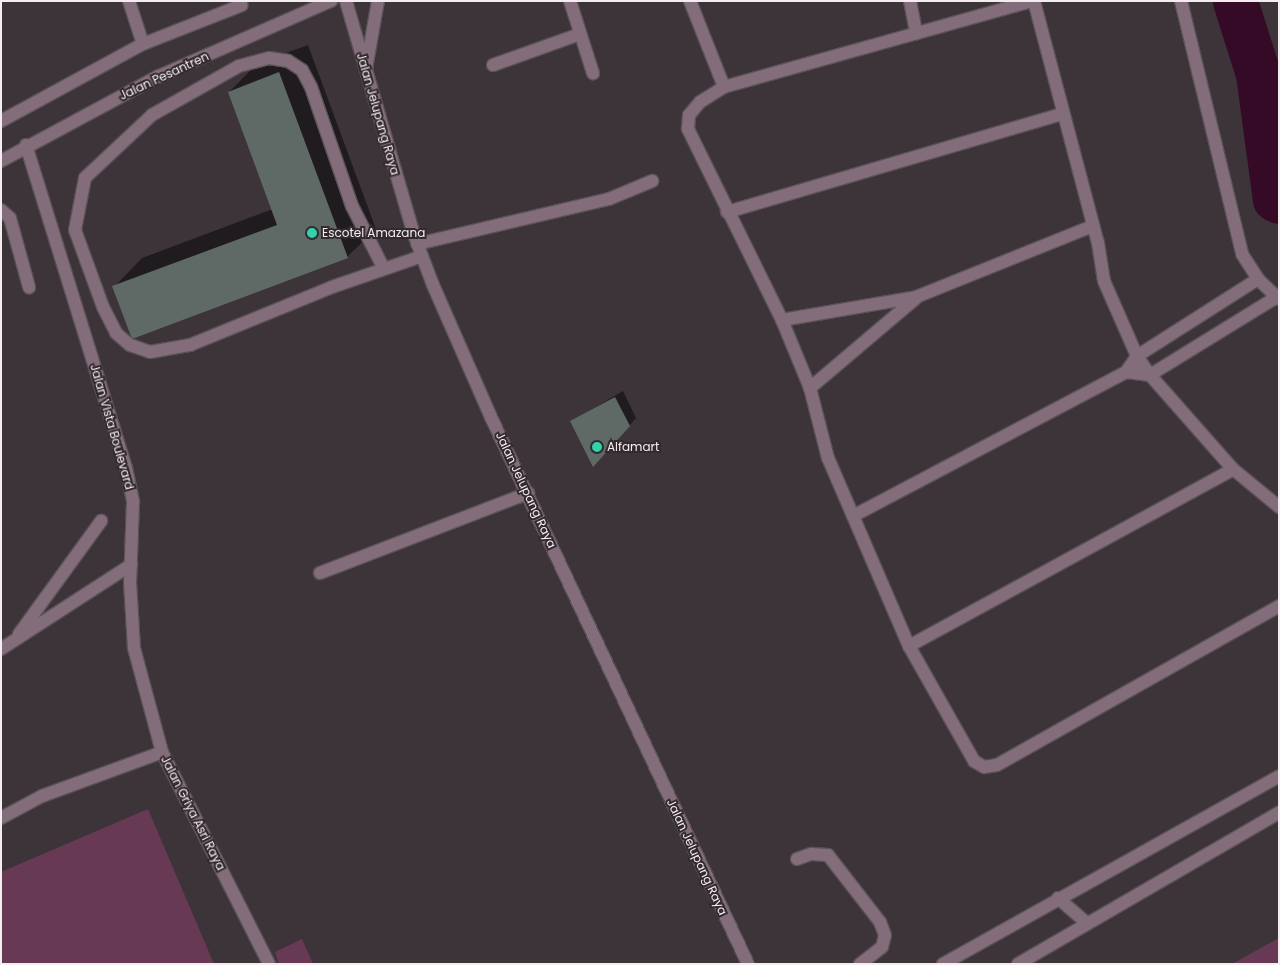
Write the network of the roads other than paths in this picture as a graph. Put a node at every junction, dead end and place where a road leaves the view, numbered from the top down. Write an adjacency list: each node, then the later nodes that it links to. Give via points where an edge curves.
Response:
1 (129, 1): 13 (street)
2 (331, 1): 20 (street, Jalan Pesantren, via 159,76)
3 (346, 1): 16 (street, Jalan Jelupang Raya)
4 (378, 1): 16 (street)
5 (570, 1): 11 (street)
6 (690, 1): 17 (street)
7 (910, 1): 12 (street)
8 (1033, 1): 12 (street); 18 (street)
9 (1181, 1): 29 (street, via 1242,254)
10 (242, 5): 13 (street)
11 (580, 34): 14 (street); 15 (street)
12 (916, 34): 17 (street)
13 (143, 44): 19 (street)
14 (493, 65)
15 (593, 73)
16 (366, 74): 26 (street, Jalan Jelupang Raya)
17 (724, 87): 24 (street, via 700,102 690,115 688,129)
18 (1062, 114): 24 (street); 25 (street)
19 (1, 121)
20 (26, 145): 21 (street, Jalan Pesantren); 43 (street, Jalan Vista Boulevard, via 126,468 133,502)
21 (1, 161)
22 (652, 181): 26 (street, via 609,198)
23 (1, 210): 30 (street, via 10,218)
24 (727, 212): 33 (street)
25 (1093, 226): 31 (street); 34 (street, via 1104,281)
26 (417, 244): 27 (street, Jalan Jelupang Raya)
27 (422, 256): 28 (street); 39 (street, Jalan Jelupang Raya, via 490,415)
28 (384, 269): 28 (street, via 352,206 312,88 302,70 288,61 269,58 239,66 152,115 85,178 76,230 103,308 116,333 130,345 150,352 190,345)
29 (1258, 279): 32 (street); 34 (street)
30 (29, 287)
31 (916, 297): 33 (street); 37 (street)
32 (1278, 298): 36 (street)
33 (782, 320): 37 (street)
34 (1137, 356): 35 (street); 36 (street)
35 (1126, 372): 36 (street); 41 (street)
36 (1150, 375): 38 (street)
37 (810, 388): 41 (street, via 828,458)
38 (1233, 469): 40 (street); 47 (street)
39 (528, 493): 44 (street); 57 (street, Jalan Jelupang Raya)
40 (1279, 507)
41 (853, 516): 47 (street)
42 (101, 521): 46 (street)
43 (131, 565): 46 (street); 49 (street, Jalan Griya Asri Raya, via 134,648)
44 (320, 573)
45 (1279, 606): 47 (street, via 997,764 984,767 974,761)
46 (14, 640): 48 (street)
47 (909, 646)
48 (1, 649)
49 (162, 752): 52 (street, via 42,796); 56 (street, Jalan Griya Asri Raya)
50 (1279, 776): 54 (street)
51 (1279, 812): 55 (street)
52 (1, 818)
53 (797, 859): 58 (street, via 812,854 828,855 880,922 885,935 882,947)
54 (1058, 898): 55 (street); 59 (street)
55 (1087, 923): 60 (street)
56 (269, 964)
57 (748, 964)
58 (860, 964)
59 (944, 964)
60 (1018, 964)

